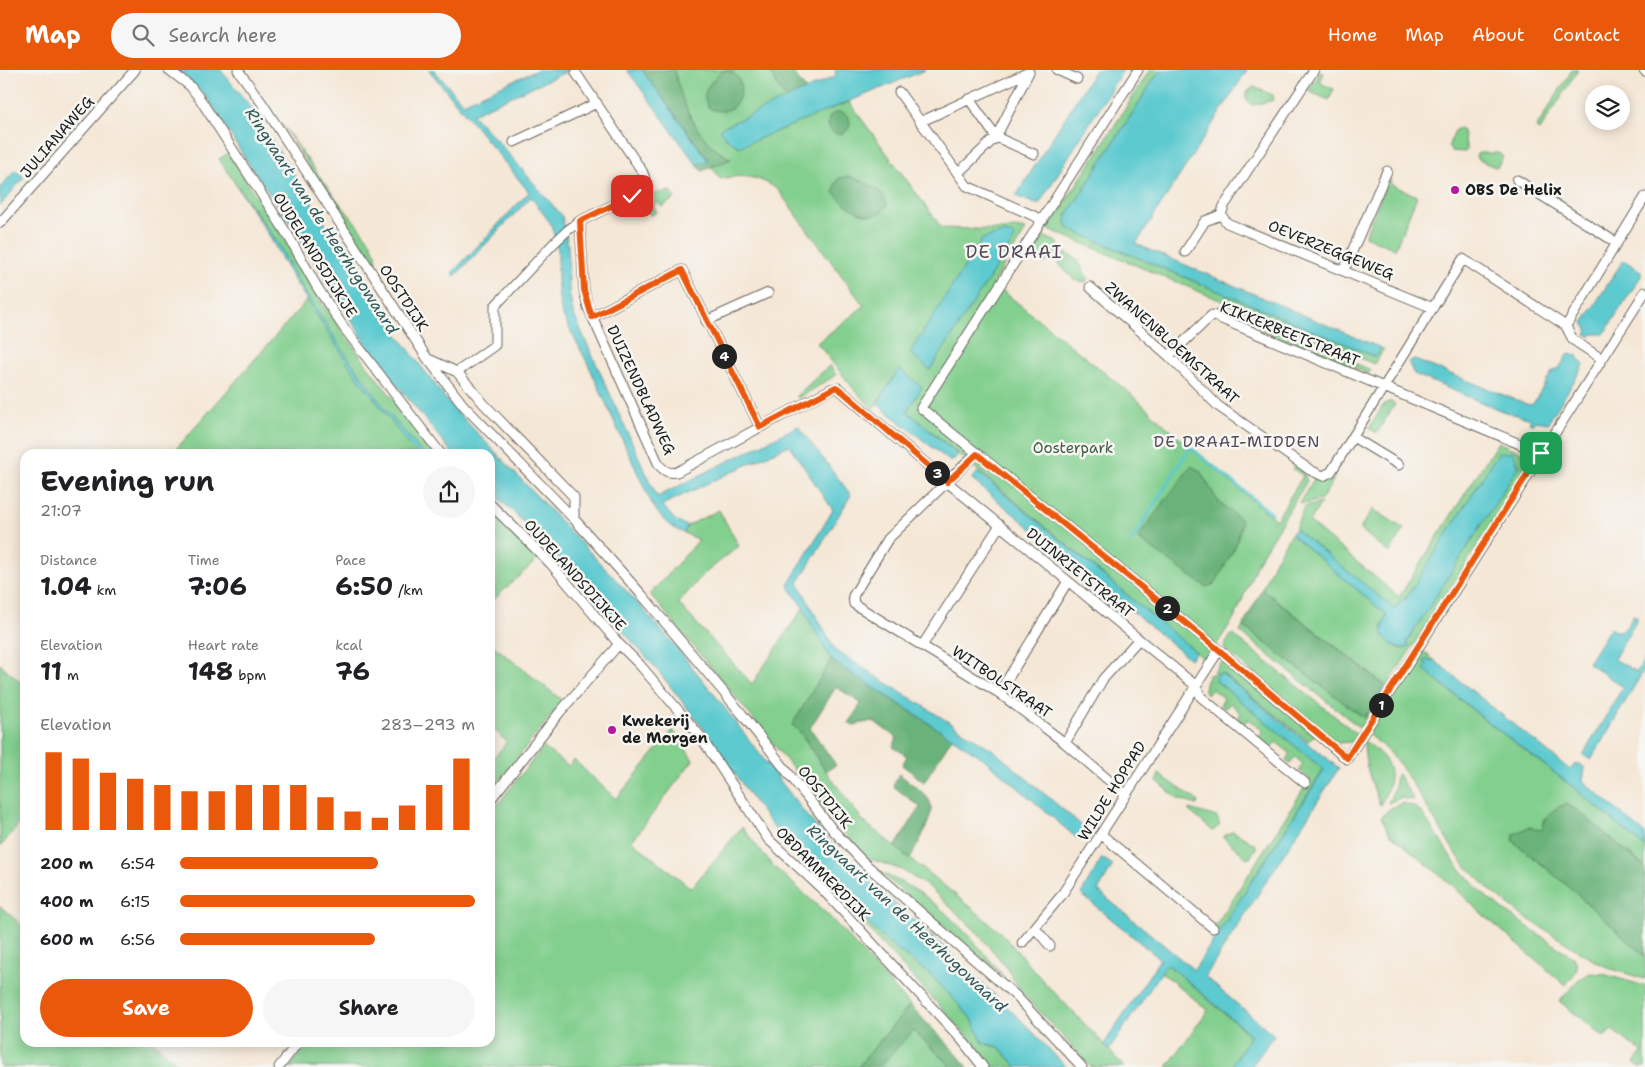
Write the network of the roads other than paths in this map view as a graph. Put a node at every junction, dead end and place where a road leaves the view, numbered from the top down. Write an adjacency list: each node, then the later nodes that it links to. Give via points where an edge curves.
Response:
1 (135, 70): 24 (street, JULIANAWEG)
2 (169, 70): 42 (street, OUDELANDSDIJKJE, via 200,98 344,328)
3 (238, 70): 36 (street, OOSTDIJK)
4 (1057, 70): 9 (street)
5 (1138, 70): 22 (street)
6 (1314, 70): 21 (street)
7 (1031, 71): 11 (street); 14 (street)
8 (576, 73): 12 (street)
9 (1077, 79)
10 (899, 92): 13 (street)
11 (969, 99): 13 (street); 14 (street)
12 (597, 104): 15 (street); 23 (street, via 646,180 638,193)
13 (920, 122): 18 (street)
14 (996, 137): 16 (street); 18 (street)
15 (514, 142)
16 (1034, 154)
17 (1387, 171): 27 (street)
18 (958, 173): 22 (street, via 968,186)
19 (1517, 180): 25 (street)
20 (1645, 197): 25 (street)
21 (1221, 215): 26 (street, via 1205,221); 27 (street, OEVERZEGGEWEG, via 1227,222)
22 (1043, 220): 44 (street, via 921,408)
23 (580, 221): 32 (street, DUIZENDBLADWEG, via 584,290); 38 (street, via 554,243 496,306 495,345)
24 (0, 222)
25 (1617, 242): 34 (street)
26 (1185, 252)
27 (1344, 270): 31 (street, OEVERZEGGEWEG)
28 (1090, 287): 35 (street, ZWANENBLOEMSTRAAT)
29 (1645, 292): 37 (street)
30 (768, 293): 33 (street)
31 (1433, 308): 34 (street, via 1464,259); 39 (street)
32 (592, 317): 33 (street, via 682,270); 40 (street, DUIZENDBLADWEG, via 659,465 665,471 677,472)
33 (706, 321): 40 (street)
34 (1566, 326): 37 (street, via 1573,340)
35 (1169, 356): 39 (street, KIKKERBEETSTRAAT, via 1212,315); 41 (street, ZWANENBLOEMSTRAAT, via 1218,406 1320,476 1329,474)
36 (427, 358): 38 (street); 48 (street, OOSTDIJK, via 481,426)
37 (1602, 359): 43 (street)
38 (457, 372): 48 (street, via 574,497)
39 (1384, 387): 41 (street); 43 (street)
40 (760, 427): 46 (street, DUIZENDBLADWEG, via 838,388)
41 (1353, 437): 45 (street)
42 (437, 449)
43 (1541, 453): 54 (street, via 1347,758)
44 (977, 454): 46 (street); 54 (street)
45 (1399, 465)
46 (947, 482): 49 (street, DUINRIETSTRAAT); 53 (street, WITBOLSTRAAT, via 888,539 853,596 854,604)
47 (495, 509): 52 (street, OUDELANDSDIJKJE, via 551,564)
48 (574, 519): 69 (street, OOSTDIJK, via 687,647 838,836 863,862 1016,996)
49 (1000, 525): 50 (street, DUINRIETSTRAAT); 53 (street)
50 (1068, 581): 51 (street, DUINRIETSTRAAT); 56 (street)
51 (1139, 639): 55 (street, DUINRIETSTRAAT); 57 (street, via 1103,679)
52 (619, 644): 59 (street); 68 (street, OBDAMMERDIJK, via 640,664 700,736 768,839 823,890 962,1040)
53 (922, 646): 56 (street, WITBOLSTRAAT)
54 (1219, 650): 55 (street, WILDE HOPPAD)
55 (1196, 686): 58 (street, DUINRIETSTRAAT, via 1201,696); 60 (street, WILDE HOPPAD)
56 (999, 693): 57 (street, WITBOLSTRAAT)
57 (1065, 743): 60 (street, WITBOLSTRAAT)
58 (1305, 783)
59 (495, 794)
60 (1126, 796): 61 (street, WILDE HOPPAD)
61 (1102, 835): 62 (street, WILDE HOPPAD); 63 (street)
62 (1035, 928): 64 (street, WILDE HOPPAD); 65 (street)
63 (1213, 928)
64 (1022, 943)
65 (1050, 946)
66 (294, 1047): 67 (street)
67 (279, 1067)
68 (983, 1067)
69 (1082, 1067)

